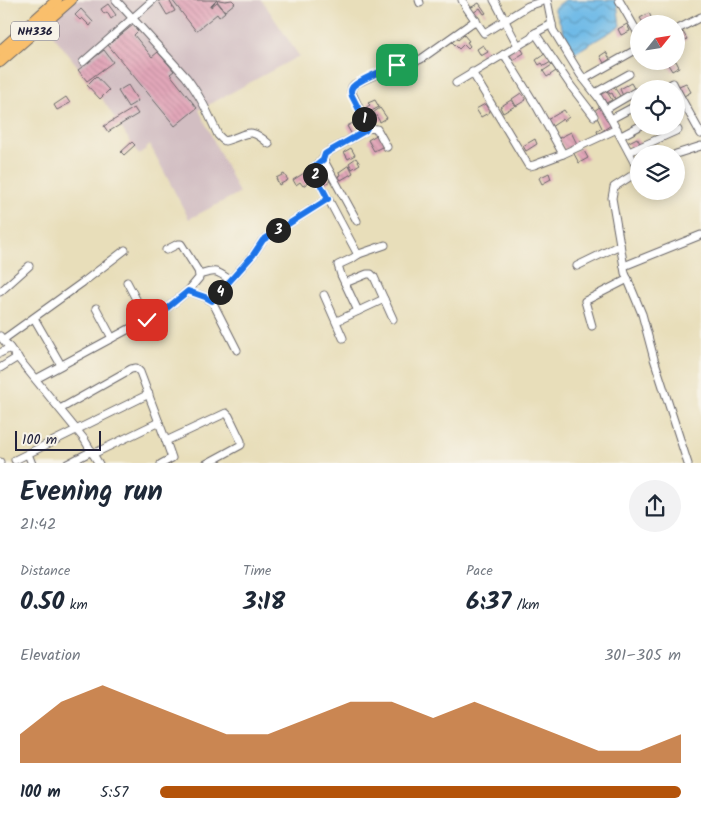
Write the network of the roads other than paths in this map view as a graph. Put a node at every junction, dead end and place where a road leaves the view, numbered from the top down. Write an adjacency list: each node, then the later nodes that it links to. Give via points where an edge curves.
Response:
1 (56, 0): 18 (highway, NH336)
2 (71, 0): 21 (highway, NH336)
3 (116, 0): 10 (street)
4 (153, 0): 10 (street)
5 (462, 0): 11 (street)
6 (494, 0): 12 (street)
7 (619, 0): 13 (street)
8 (526, 3): 12 (street); 14 (street, via 547,0)
9 (701, 17): 15 (street)
10 (132, 18): 22 (street); 39 (street, via 186,77 222,140 248,133 259,135)
11 (476, 20): 12 (street, via 484,33); 34 (street, via 430,54 414,62 397,65 352,87 352,96)
12 (506, 20): 17 (street)
13 (630, 20)
14 (552, 24): 16 (street); 25 (street)
15 (685, 25)
16 (535, 33): 17 (street); 32 (street)
17 (518, 45): 20 (street)
18 (0, 51)
19 (630, 53): 25 (street)
20 (504, 54): 23 (street); 44 (street)
21 (0, 62)
22 (82, 62)
23 (472, 72): 26 (street); 44 (street, via 528,165)
24 (629, 74): 27 (street)
25 (584, 78): 27 (street)
26 (456, 83)
27 (595, 93): 30 (street)
28 (630, 95): 30 (street)
29 (685, 105): 37 (street)
30 (606, 109): 33 (street)
31 (630, 109): 33 (street)
32 (594, 116)
33 (612, 119): 36 (street)
34 (367, 128): 41 (street, via 377,129); 45 (street, via 325,154)
35 (630, 129): 36 (street)
36 (619, 133): 43 (street); 44 (street)
37 (701, 134)
38 (667, 135): 43 (street)
39 (269, 144)
40 (701, 146): 42 (street)
41 (387, 147)
42 (685, 151)
43 (629, 152)
44 (563, 154)
45 (323, 160): 47 (street, via 313,168); 48 (street)
46 (630, 177): 51 (street, via 614,187 612,198)
47 (328, 199): 54 (street, via 354,251); 60 (street, via 263,240)
48 (357, 221)
49 (701, 235): 57 (street)
50 (385, 245): 54 (street)
51 (620, 245): 56 (street); 57 (street)
52 (125, 250): 70 (street)
53 (166, 250): 58 (street, via 181,244)
54 (359, 254): 62 (street, via 338,265)
55 (29, 266): 64 (street)
56 (578, 266)
57 (624, 266): 59 (street)
58 (199, 275): 60 (street, via 214,270); 63 (street)
59 (628, 279): 74 (street, via 585,301); 98 (street, via 642,314)
60 (230, 280): 67 (street)
61 (127, 282): 72 (street)
62 (345, 283): 66 (street, via 371,274); 69 (street)
63 (188, 291): 67 (street); 72 (street)
64 (0, 292)
65 (324, 295): 73 (street)
66 (384, 299): 69 (street); 71 (street)
67 (212, 301): 79 (street)
68 (96, 308): 76 (street)
69 (358, 311): 73 (street)
70 (34, 318): 75 (street); 82 (street)
71 (393, 318)
72 (147, 320): 76 (street)
73 (336, 321): 77 (street)
74 (592, 326)
75 (2, 337): 78 (street)
76 (112, 338): 82 (street)
77 (343, 338)
78 (10, 348): 80 (street); 81 (street)
79 (237, 350)
80 (0, 353)
81 (18, 357): 83 (street); 84 (street)
82 (61, 365): 84 (street)
83 (0, 368)
84 (36, 379): 86 (street)
85 (149, 394): 86 (street, via 140,372 134,368); 87 (street); 88 (street)
86 (60, 409): 88 (street)
87 (159, 422): 89 (street); 90 (street)
88 (77, 430): 90 (street); 91 (street)
89 (166, 441): 93 (street); 97 (street, via 228,414 241,445)
90 (92, 453): 95 (street); 96 (street)
91 (28, 454): 92 (street); 94 (street)
92 (15, 460)
93 (173, 461)
94 (32, 463)
95 (69, 463)
96 (97, 463)
97 (208, 463)
98 (688, 463)

